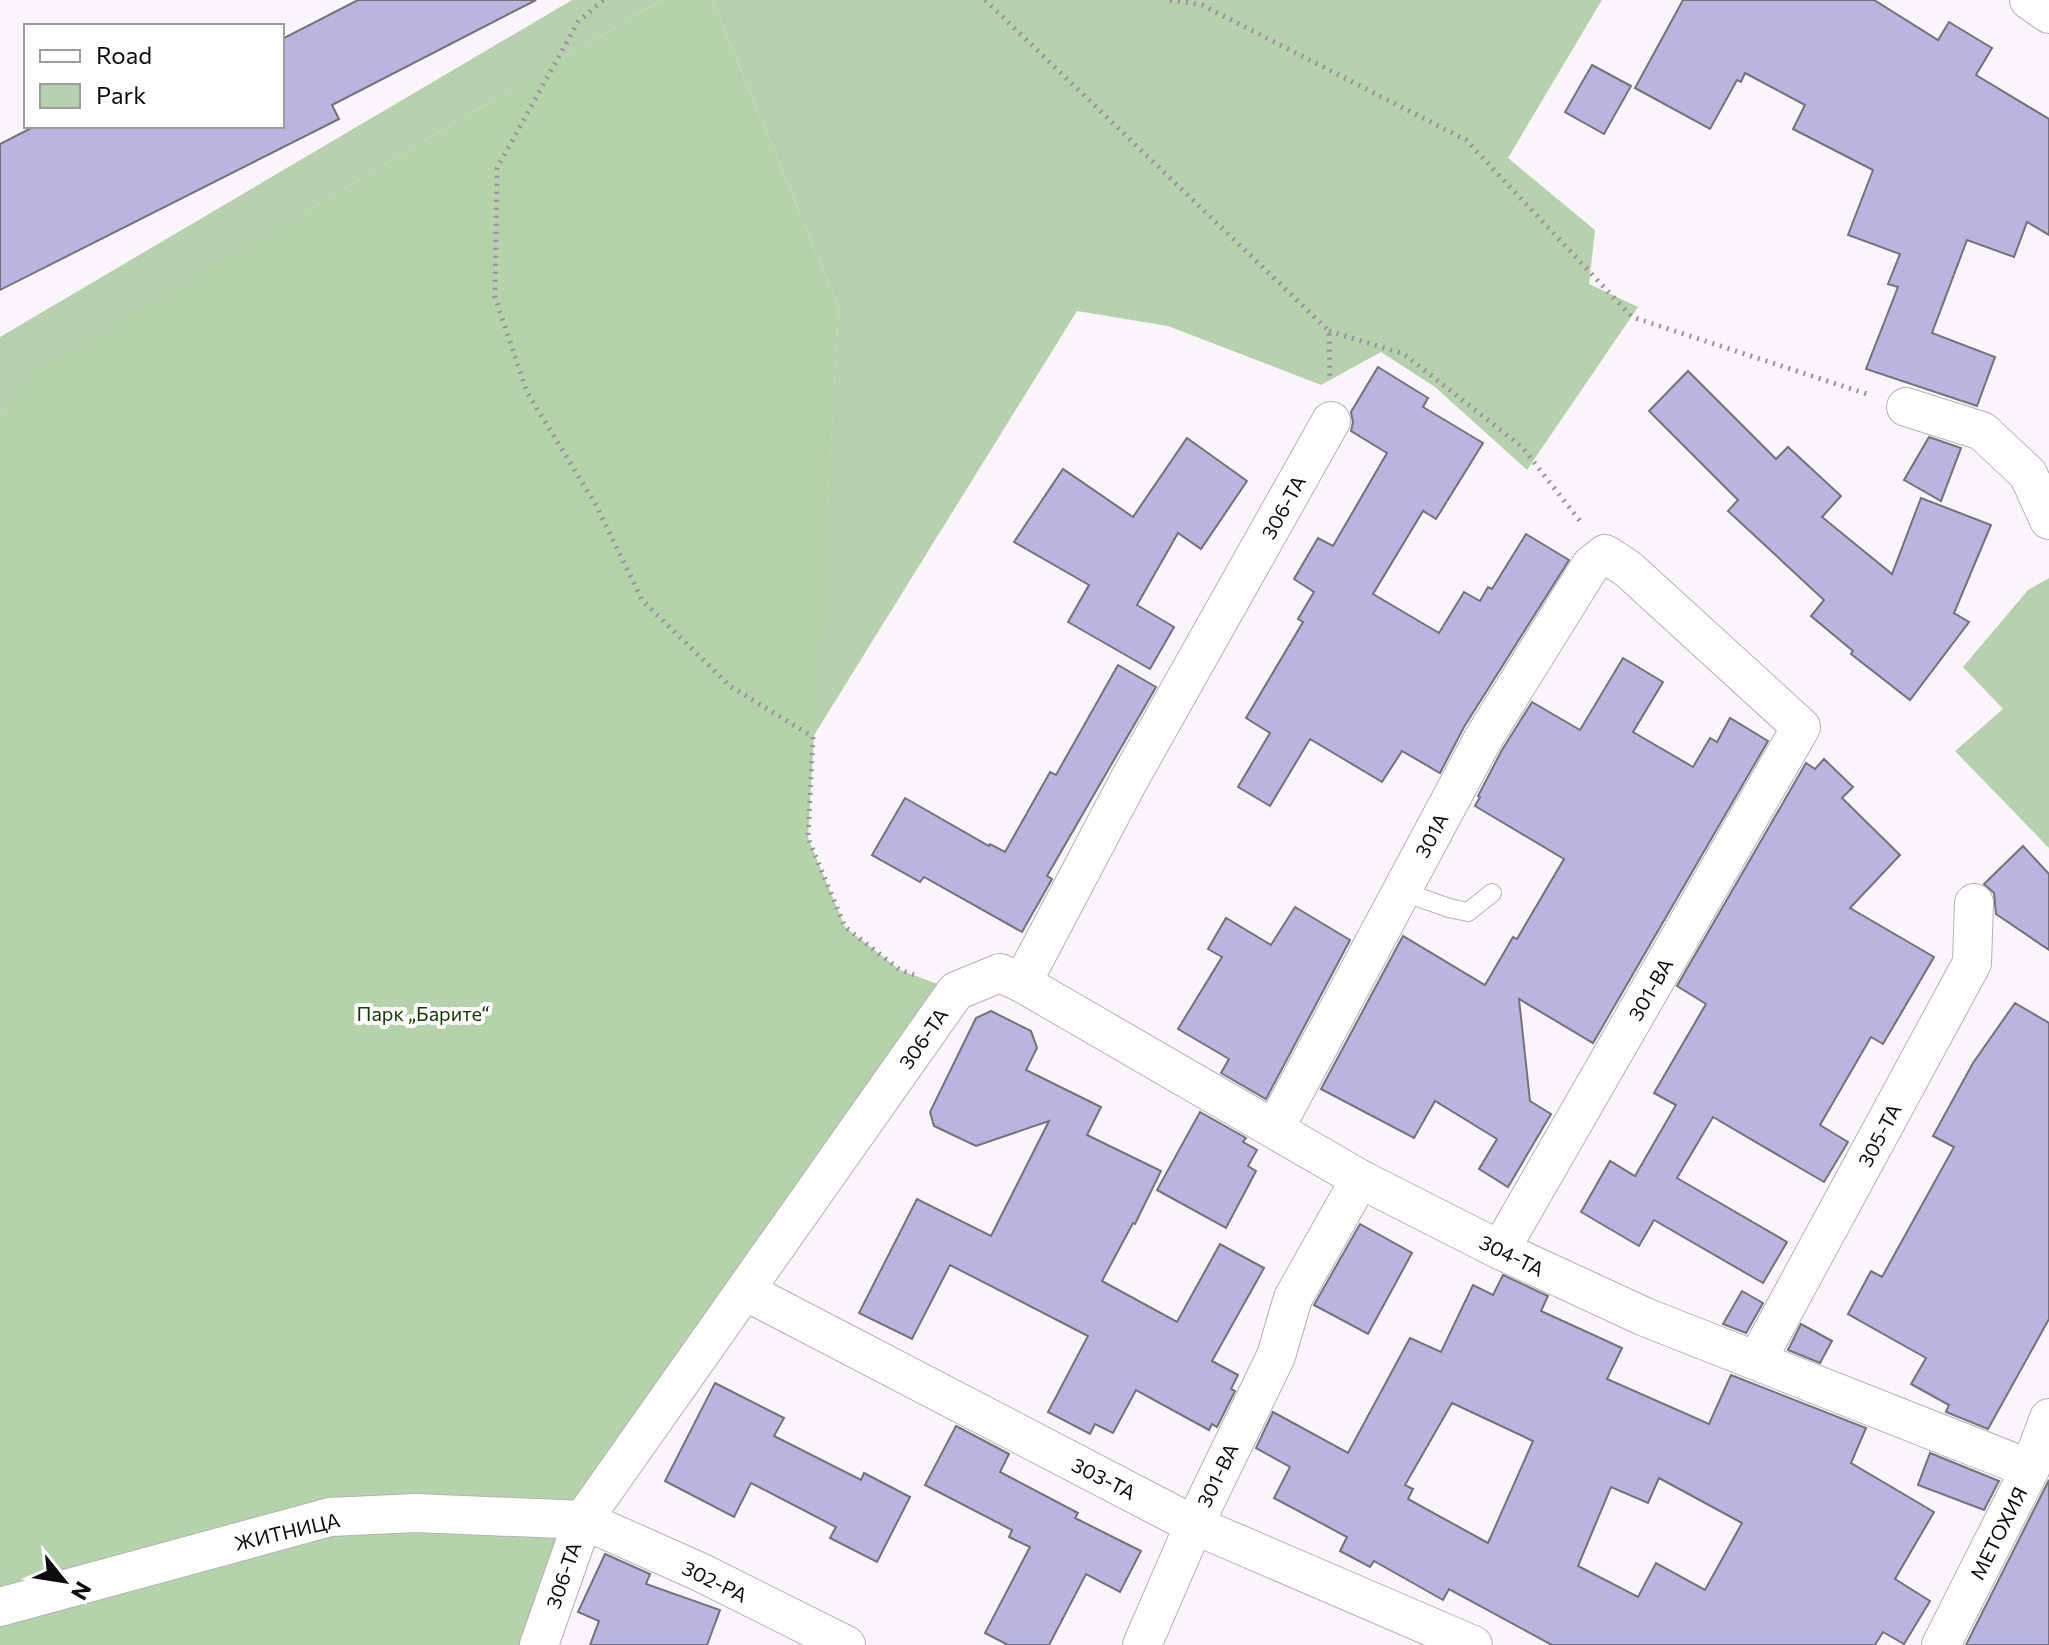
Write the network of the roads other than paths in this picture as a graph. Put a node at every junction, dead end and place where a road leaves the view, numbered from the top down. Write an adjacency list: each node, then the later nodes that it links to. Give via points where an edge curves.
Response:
1 (2029, 0): 2 (street)
2 (2049, 14)
3 (1906, 407): 5 (street, via 1982,431 2028,474)
4 (1331, 421): 10 (street, 306-ТА, via 1129,780)
5 (2049, 520)
6 (1605, 554): 7 (street, 301А, via 1591,565 1483,739); 13 (street, 301-ВА, via 1801,727)
7 (1401, 891): 8 (lane, via 1468,912); 11 (street, 301А)
8 (1492, 893)
9 (1974, 903): 15 (street, 305-ТА, via 1972,963)
10 (1022, 983): 11 (street, 304-ТА); 14 (street, 306-ТА, via 1000,973 956,991)
11 (1275, 1128): 12 (street, 304-ТА)
12 (1360, 1179): 13 (street, 304-ТА); 19 (street, 301-ВА, via 1293,1298 1276,1356)
13 (1500, 1250): 15 (street, 304-ТА, via 1645,1317)
14 (745, 1291): 18 (street, 306-ТА); 19 (street, 303-ТА)
15 (1757, 1360): 17 (street, 304-ТА)
16 (2049, 1418): 17 (street, МЕТОХИЯ)
17 (2030, 1469): 25 (street, МЕТОХИЯ)
18 (583, 1520): 20 (street, ЖИТНИЦА, via 416,1513 330,1517); 21 (street, 306-ТА); 22 (street, 302-РА)
19 (1194, 1525): 23 (street, 301-ВА); 24 (street, 303-ТА)
20 (0, 1607)
21 (539, 1645)
22 (846, 1645)
23 (1142, 1645)
24 (1473, 1645)
25 (1941, 1645)

